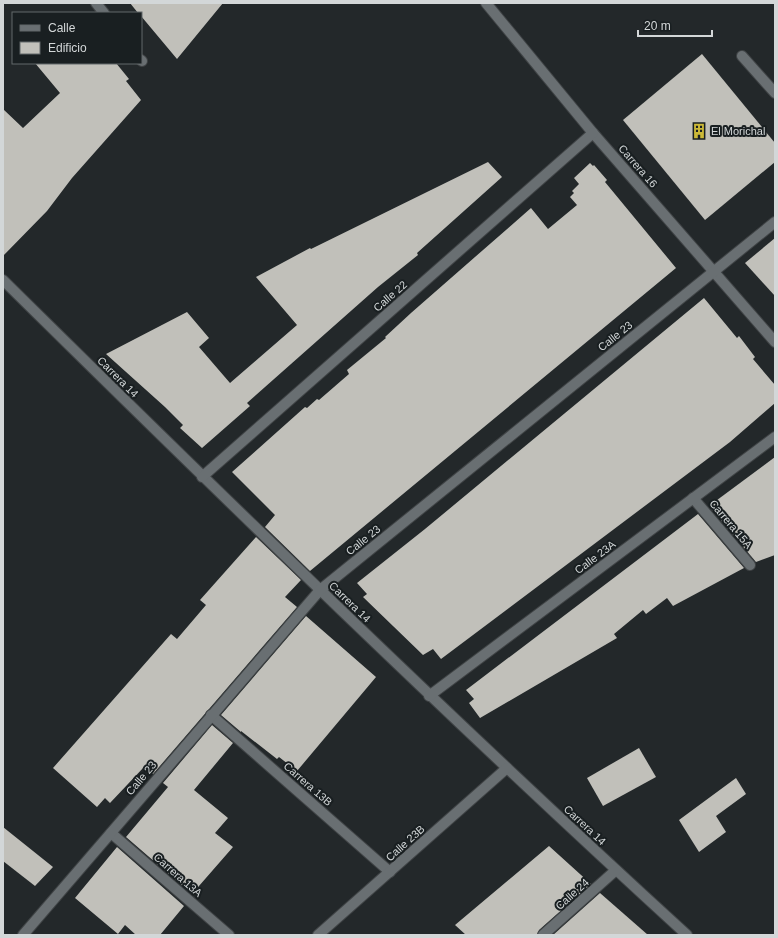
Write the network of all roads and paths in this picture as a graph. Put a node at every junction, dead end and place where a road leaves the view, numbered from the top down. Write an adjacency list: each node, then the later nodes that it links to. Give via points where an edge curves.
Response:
1 (96, 3): 3 (street)
2 (486, 3): 6 (street, Carrera 16)
3 (103, 12)
4 (742, 56): 5 (street)
5 (775, 93)
6 (594, 134): 8 (street, Carrera 16); 12 (street, Calle 22)
7 (775, 222): 8 (street, Calle 23)
8 (715, 271): 10 (street, Carrera 16); 15 (street, Calle 23)
9 (3, 280): 12 (street, Carrera 14)
10 (775, 342)
11 (775, 437): 13 (street, Calle 23A)
12 (202, 477): 15 (street, Carrera 14)
13 (693, 498): 14 (street, Carrera 15A); 16 (street, Calle 23A)
14 (750, 565)
15 (320, 590): 16 (street, Carrera 14); 17 (street, Calle 23)
16 (429, 696): 18 (street, Carrera 14)
17 (211, 715): 19 (street, Calle 23); 21 (street, Carrera 13B)
18 (507, 768): 20 (street, Carrera 14); 21 (street, Calle 23B)
19 (111, 833): 22 (street, Calle 23); 23 (street, Carrera 13A)
20 (616, 870): 25 (street, Calle 24); 26 (street, Carrera 14)
21 (390, 872): 24 (street, Calle 23B)
22 (23, 935)
23 (229, 935)
24 (318, 935)
25 (544, 935)
26 (687, 935)

